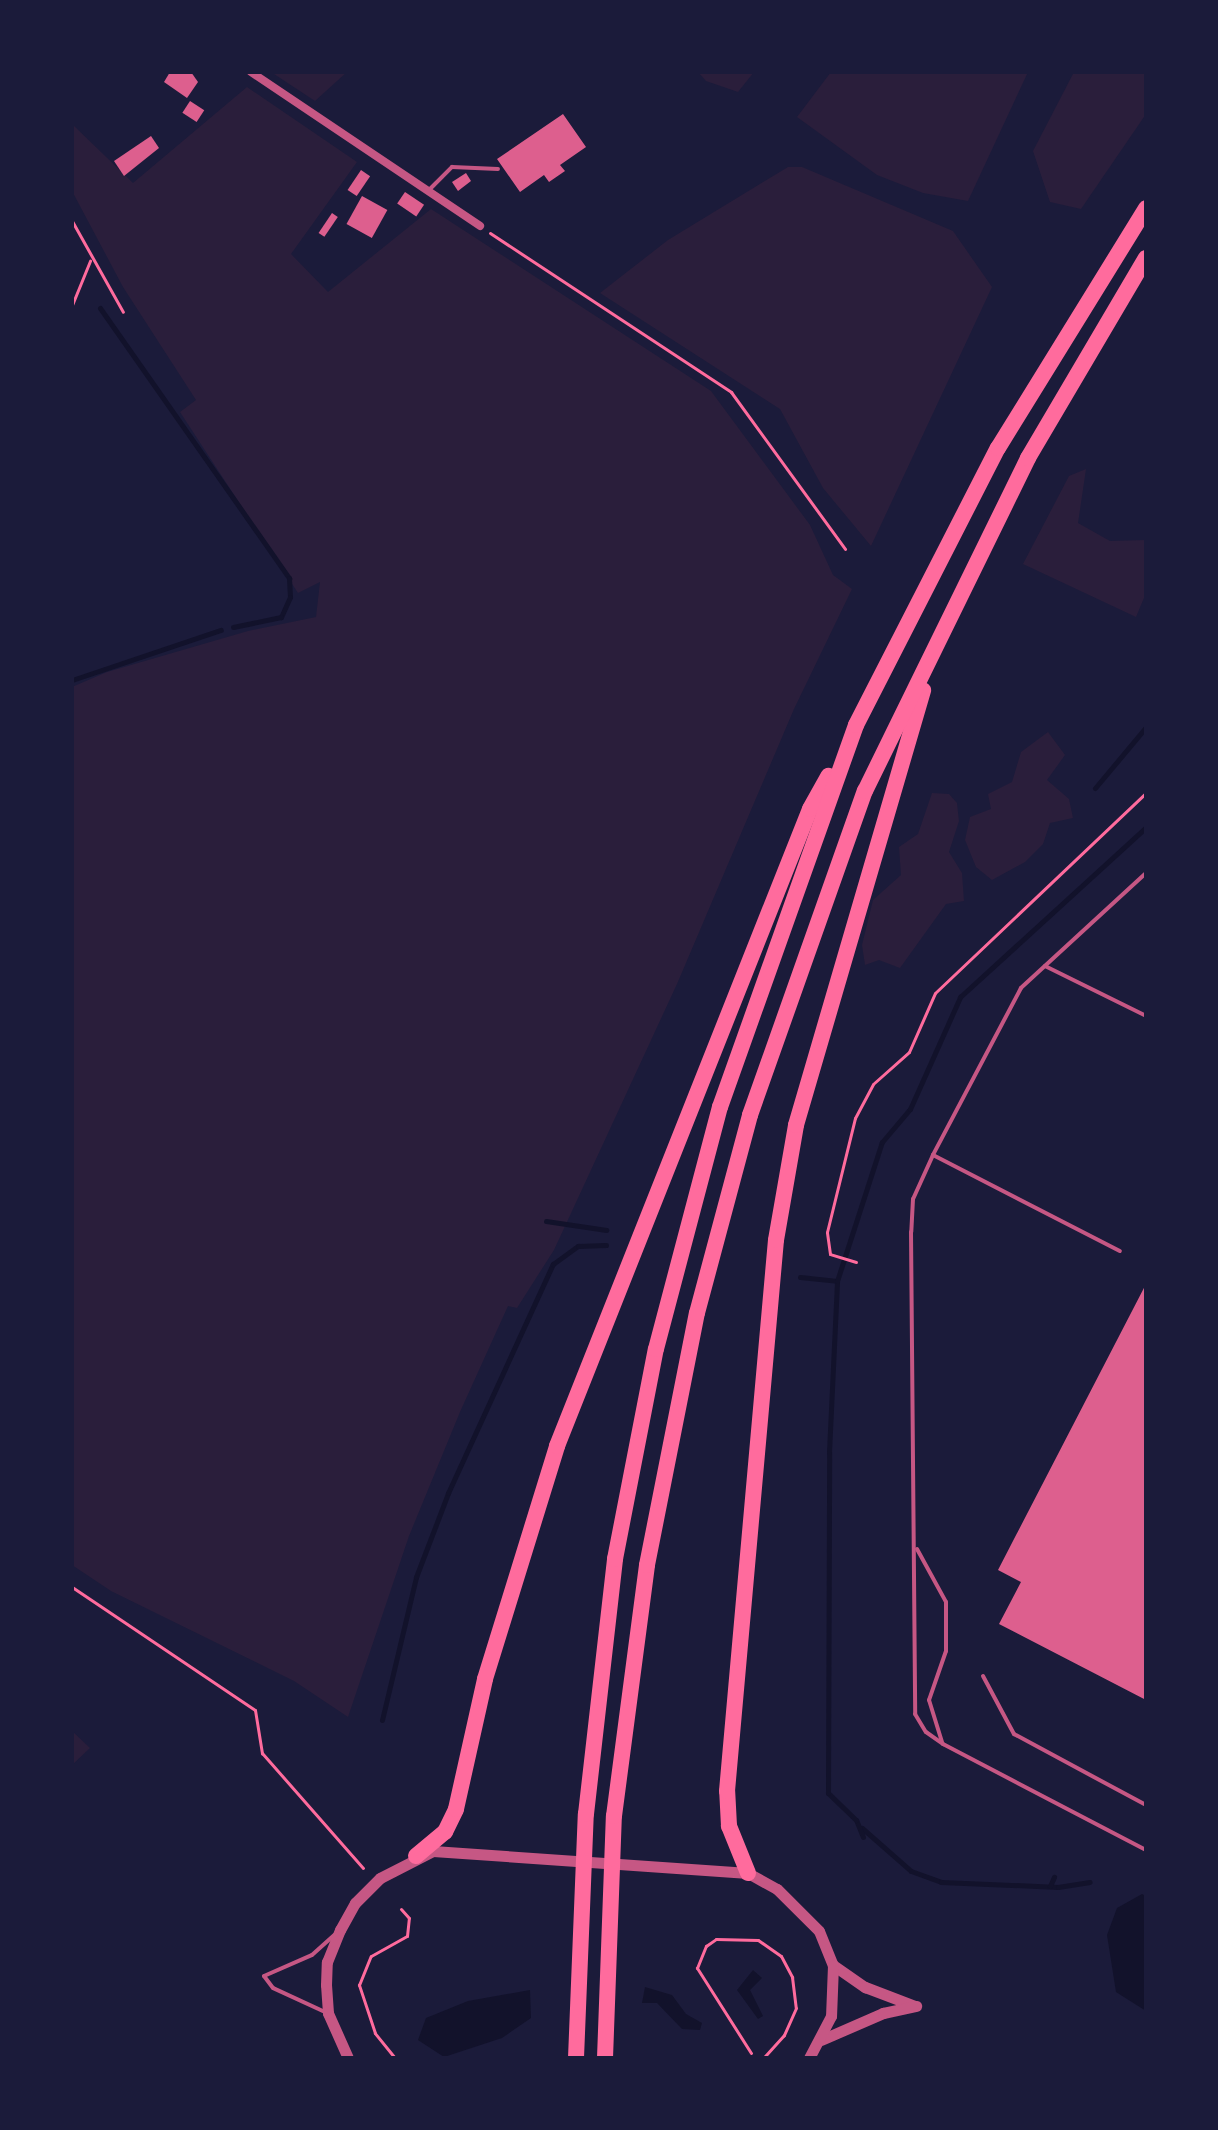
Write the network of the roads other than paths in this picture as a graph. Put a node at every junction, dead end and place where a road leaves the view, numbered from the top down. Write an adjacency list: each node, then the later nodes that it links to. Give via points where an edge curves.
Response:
1 (251, 72): 3 (street)
2 (498, 169): 3 (lane, via 452,167)
3 (428, 191): 5 (street)
4 (1146, 208): 8 (highway, via 998,448)
5 (480, 226)
6 (1146, 258): 7 (highway, via 1028,458)
7 (937, 643): 20 (highway, via 796,1125 776,1240 727,1791 729,1826); 27 (highway, via 865,791 830,882 750,1115 697,1313 647,1565 614,1816)
8 (856, 725): 19 (highway, via 810,809 557,1446 485,1679 456,1809 445,1832); 26 (highway, via 720,1107 656,1349 615,1559 587,1799)
9 (1146, 873): 10 (lane)
10 (1045, 966): 11 (lane); 12 (lane, via 1021,988)
11 (1146, 1016)
12 (933, 1155): 13 (lane); 14 (lane, via 913,1199 911,1232)
13 (1120, 1251)
14 (916, 1547): 16 (lane, via 915,1714 926,1732); 16 (lane, via 946,1602 946,1651 929,1700)
15 (983, 1676): 17 (lane, via 1014,1734)
16 (943, 1744): 18 (lane)
17 (1146, 1805)
18 (1146, 1850)
19 (416, 1856): 20 (street, via 480,1853); 21 (street, via 380,1878 355,1903)
20 (748, 1873): 22 (street, via 800,1908 819,1931)
21 (340, 1930): 23 (street, via 327,1962); 23 (lane, via 312,1955 264,1976 273,1988)
22 (833, 1965): 24 (street, via 831,2016); 24 (street, via 865,1987 916,2006 883,2013)
23 (328, 2013): 25 (street)
24 (821, 2040): 28 (street)
25 (348, 2058)
26 (576, 2058)
27 (605, 2058)
28 (809, 2058)

